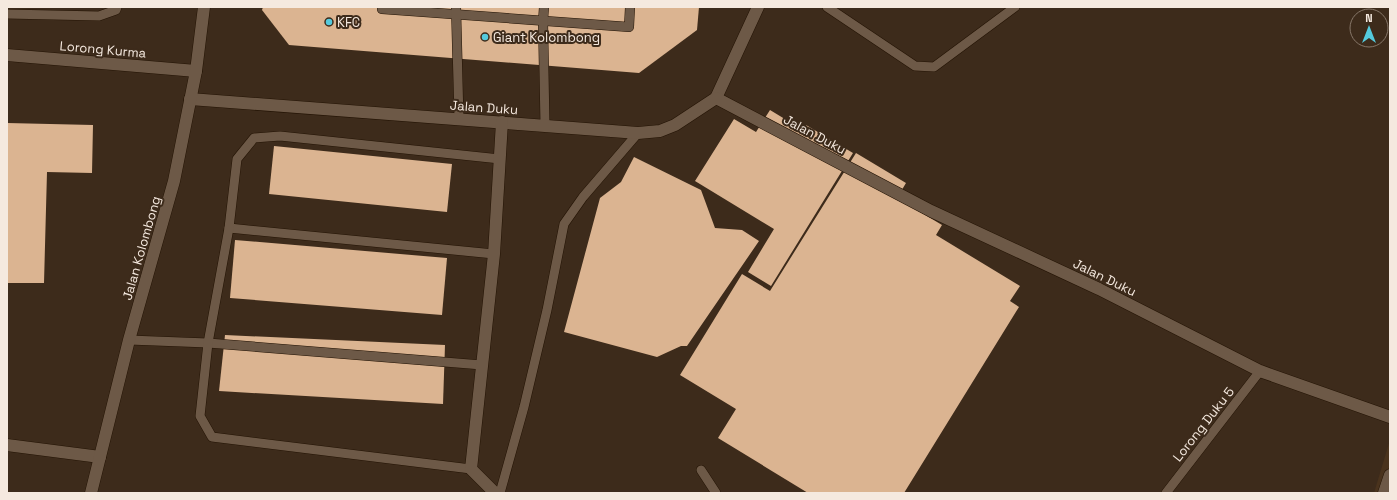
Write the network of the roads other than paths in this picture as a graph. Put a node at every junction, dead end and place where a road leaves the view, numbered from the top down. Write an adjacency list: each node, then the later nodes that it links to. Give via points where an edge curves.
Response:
1 (117, 7): 10 (lane, via 116,10 99,16)
2 (204, 7): 13 (street, Jalan Kolombong)
3 (382, 7): 9 (lane)
4 (544, 7): 11 (lane)
5 (630, 7): 11 (lane, via 629,27)
6 (758, 7): 14 (street)
7 (827, 7): 8 (lane, via 915,66 934,67)
8 (1015, 7)
9 (456, 11): 11 (lane); 16 (lane)
10 (7, 14)
11 (543, 21): 18 (lane)
12 (7, 55): 13 (street, Lorong Kurma)
13 (196, 71): 15 (street, Jalan Kolombong)
14 (716, 98): 19 (street, Jalan Duku, via 660,132); 26 (street, Jalan Duku, via 931,211 1099,289)
15 (190, 99): 16 (street, Jalan Duku); 23 (street, Jalan Kolombong, via 174,181)
16 (459, 119): 17 (street, Jalan Duku)
17 (502, 122): 18 (street, Jalan Duku); 20 (street)
18 (545, 125): 19 (street, Jalan Duku)
19 (638, 133): 35 (lane, via 583,197 564,224 526,399)
20 (500, 159): 21 (lane, via 280,136 254,138 237,159); 22 (street)
21 (229, 228): 22 (lane); 24 (lane)
22 (494, 254): 25 (street)
23 (129, 340): 24 (lane); 29 (street, Jalan Kolombong)
24 (208, 343): 25 (lane); 30 (lane, via 200,416 212,437)
25 (482, 365): 30 (street)
26 (1260, 371): 27 (street, Jalan Duku); 37 (lane, Lorong Duku 5)
27 (1390, 417)
28 (7, 445): 29 (street)
29 (100, 456): 33 (street, Jalan Kolombong)
30 (471, 469): 34 (street)
31 (701, 470): 36 (lane)
32 (1390, 475): 38 (street)
33 (91, 493)
34 (495, 493)
35 (500, 493)
36 (716, 493)
37 (1166, 493)
38 (1384, 493)

